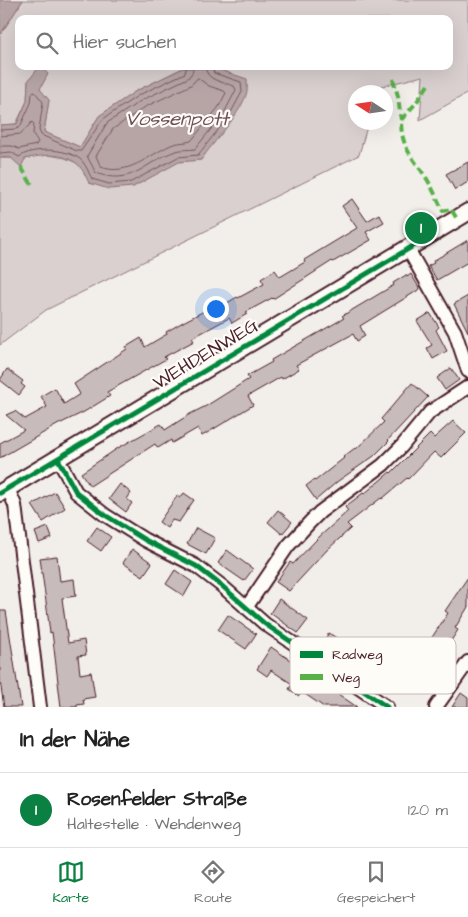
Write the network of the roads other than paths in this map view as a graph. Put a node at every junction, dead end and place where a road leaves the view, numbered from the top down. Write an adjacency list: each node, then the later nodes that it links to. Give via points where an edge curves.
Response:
1 (468, 212): 2 (main road, WEHDENWEG)
2 (408, 249): 3 (street, via 455,332); 5 (main road, WEHDENWEG)
3 (468, 371)
4 (468, 387): 7 (street, via 430,412 383,464 315,517 288,546)
5 (58, 459): 6 (main road, WEHDENWEG); 7 (street, via 76,492 105,515 196,566)
6 (4, 491): 13 (street, via 15,504)
7 (246, 608): 8 (street)
8 (290, 642)
9 (468, 662): 10 (street)
10 (456, 679)
11 (368, 694): 14 (street)
12 (445, 694): 15 (street)
13 (40, 707)
14 (387, 707)
15 (436, 707)

